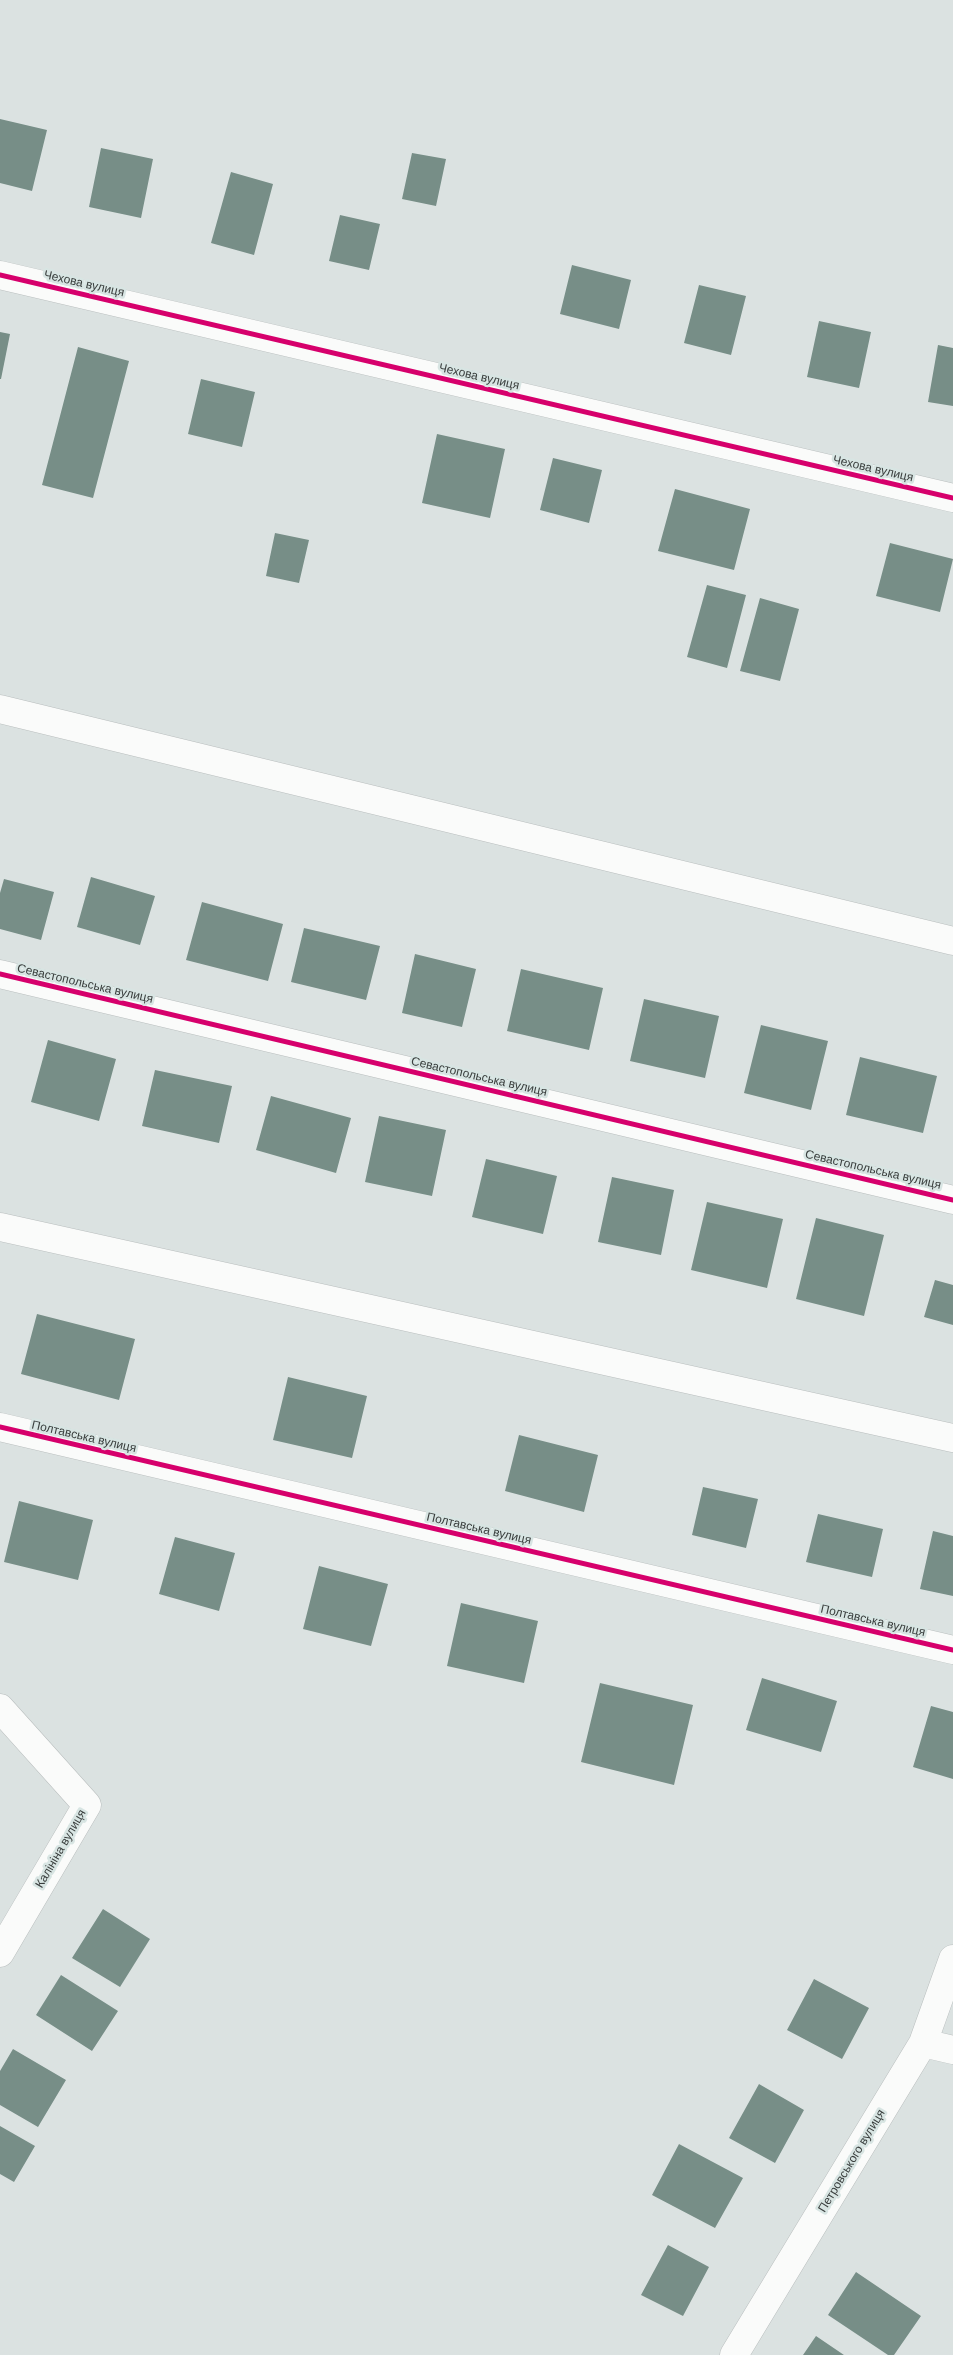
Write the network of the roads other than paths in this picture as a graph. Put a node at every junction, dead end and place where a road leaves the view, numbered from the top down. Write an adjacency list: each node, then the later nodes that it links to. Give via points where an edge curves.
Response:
1 (0, 275): 2 (street, Чехова вулиця)
2 (953, 498)
3 (0, 709): 4 (street)
4 (953, 941)
5 (0, 974): 6 (street, Севастопольська вулиця)
6 (953, 1200)
7 (0, 1227): 9 (street)
8 (0, 1427): 10 (street, Полтавська вулиця)
9 (953, 1438)
10 (953, 1650)
11 (0, 1708): 12 (street, Калініна вулиця, via 87,1805)
12 (0, 1953)
13 (953, 1959): 14 (street, Петровського вулиця)
14 (923, 2043): 15 (street); 16 (street, Петровського вулиця)
15 (953, 2050)
16 (734, 2355)

